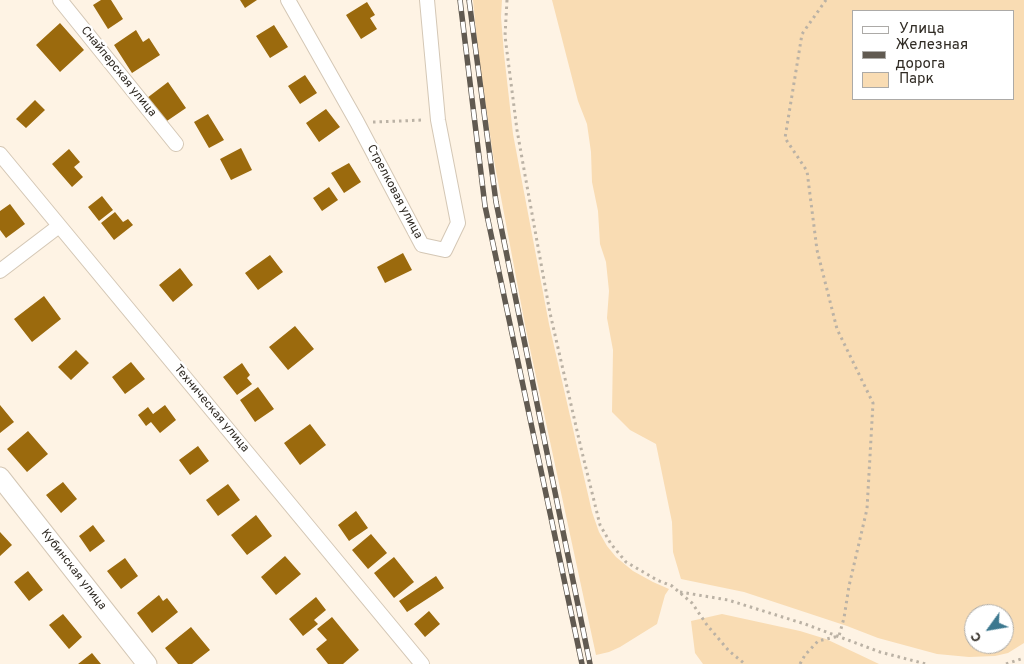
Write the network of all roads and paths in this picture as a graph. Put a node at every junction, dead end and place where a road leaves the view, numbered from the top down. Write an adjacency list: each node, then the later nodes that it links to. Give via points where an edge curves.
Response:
1 (60, 0): 8 (street, Снайперская улица)
2 (288, 0): 7 (street, Стрелковая улица)
3 (427, 0): 6 (street)
4 (507, 0): 13 (path, via 505,36 517,130 550,313 600,525 626,562)
5 (826, 0): 14 (path, via 802,34 785,138 807,171 816,250 837,328 873,403 867,509)
6 (438, 120): 7 (path); 7 (street, Стрелковая улица, via 458,223 445,250 422,245)
7 (357, 122)
8 (176, 144)
9 (0, 154): 10 (street, Техническая улица)
10 (59, 226): 11 (street); 17 (street, Техническая улица)
11 (0, 271)
12 (0, 477): 16 (street, Кубинская улица)
13 (679, 592): 14 (path, via 728,600); 18 (path, via 692,603 729,651)
14 (839, 636): 19 (path, via 818,641); 20 (path, via 880,652)
15 (1024, 658): 21 (path)
16 (147, 664)
17 (422, 664)
18 (745, 664)
19 (800, 664)
20 (926, 664)
21 (1006, 664)

